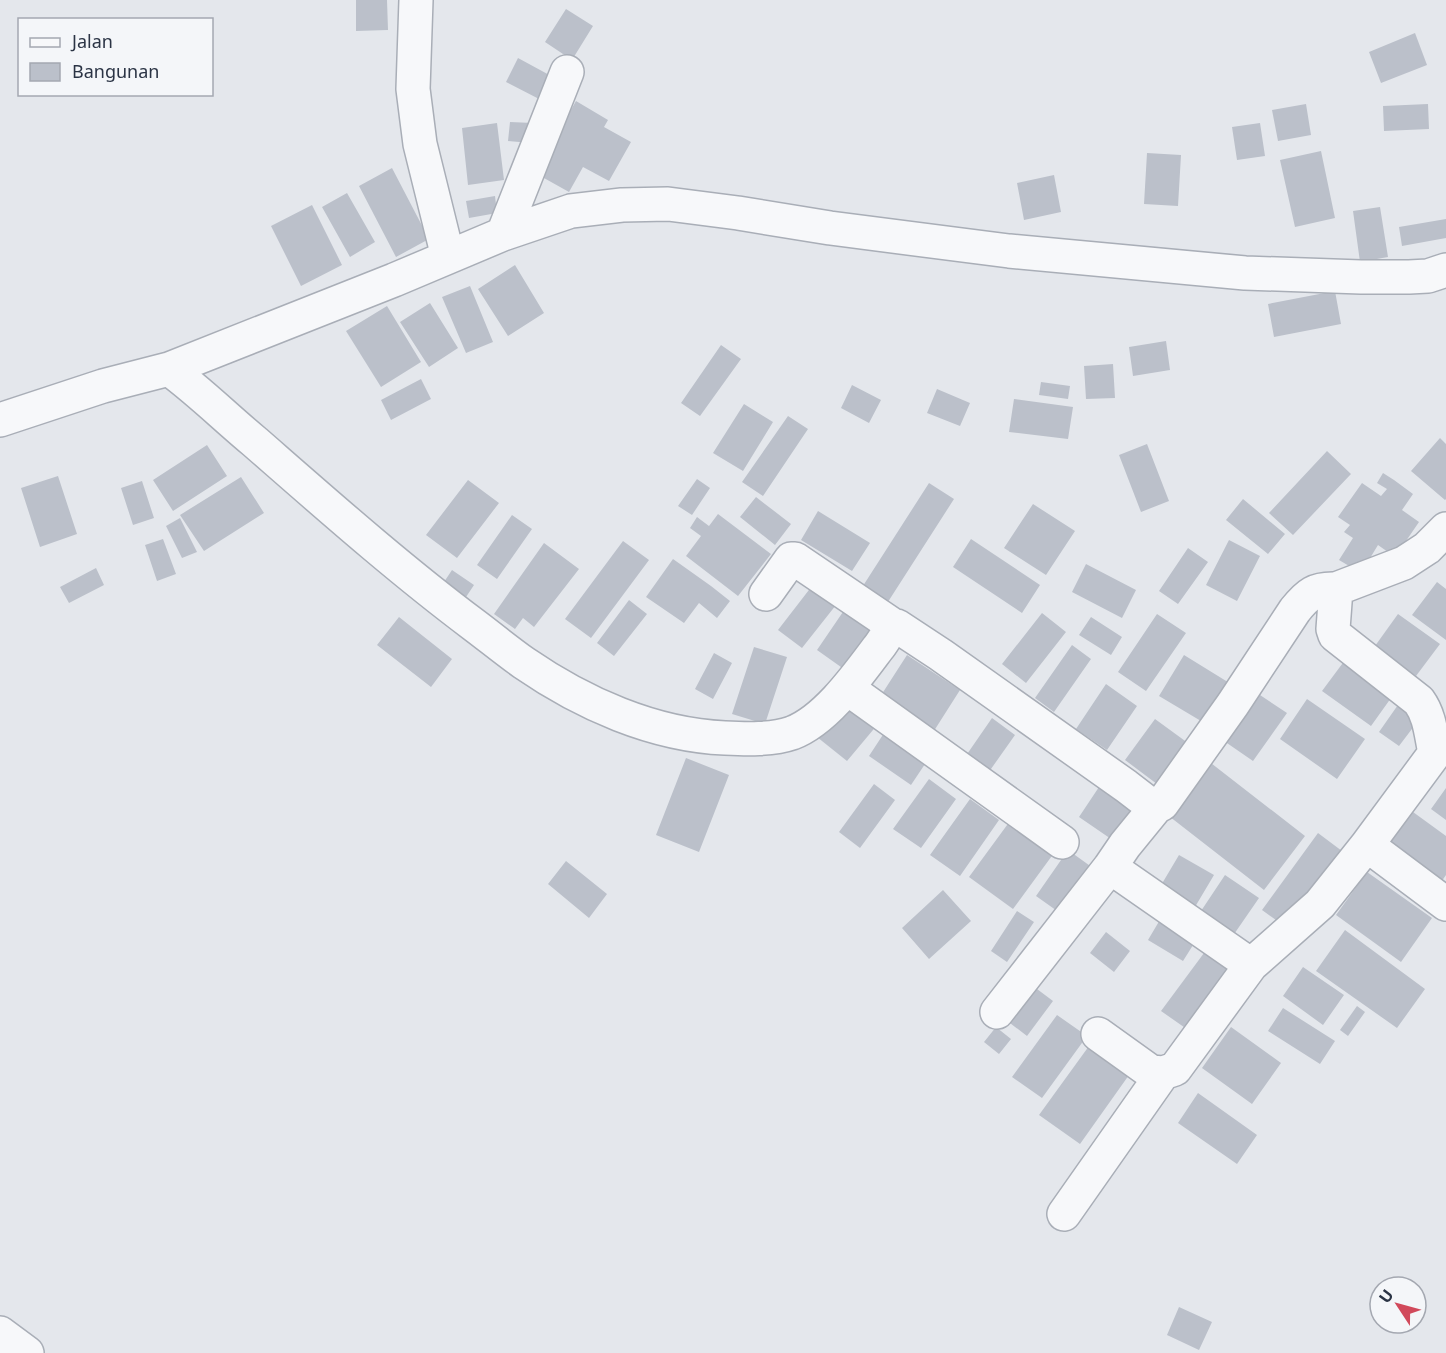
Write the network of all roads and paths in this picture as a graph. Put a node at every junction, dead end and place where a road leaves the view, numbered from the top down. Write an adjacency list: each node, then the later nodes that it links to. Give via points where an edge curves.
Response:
1 (416, 0): 4 (street, via 413,89 420,144)
2 (567, 72): 3 (street)
3 (503, 234): 4 (street); 5 (street, via 571,211 668,204 1009,251 1245,273 1409,277)
4 (448, 257): 6 (street)
5 (1446, 270)
6 (169, 369): 7 (street); 12 (street, via 439,599 525,663 612,711 642,723 695,735 740,739 777,736 806,726)
7 (0, 420)
8 (1446, 529): 9 (street, via 1404,563)
9 (1336, 589): 13 (street, via 1335,635 1419,701); 14 (street, via 1317,591 1300,604 1194,760)
10 (766, 594): 11 (street, via 792,558)
11 (894, 626): 12 (street); 14 (street)
12 (847, 688): 15 (street)
13 (1440, 757): 16 (street)
14 (1156, 807): 17 (street)
15 (1062, 843)
16 (1367, 845): 18 (street); 19 (street, via 1320,904)
17 (1110, 867): 19 (street); 20 (street)
18 (1446, 904)
19 (1251, 965): 22 (street, via 1175,1069)
20 (997, 1012)
21 (1098, 1034): 22 (street, via 1151,1072)
22 (1163, 1073): 23 (street)
23 (1064, 1214)
24 (0, 1333): 25 (street)
25 (27, 1353)

